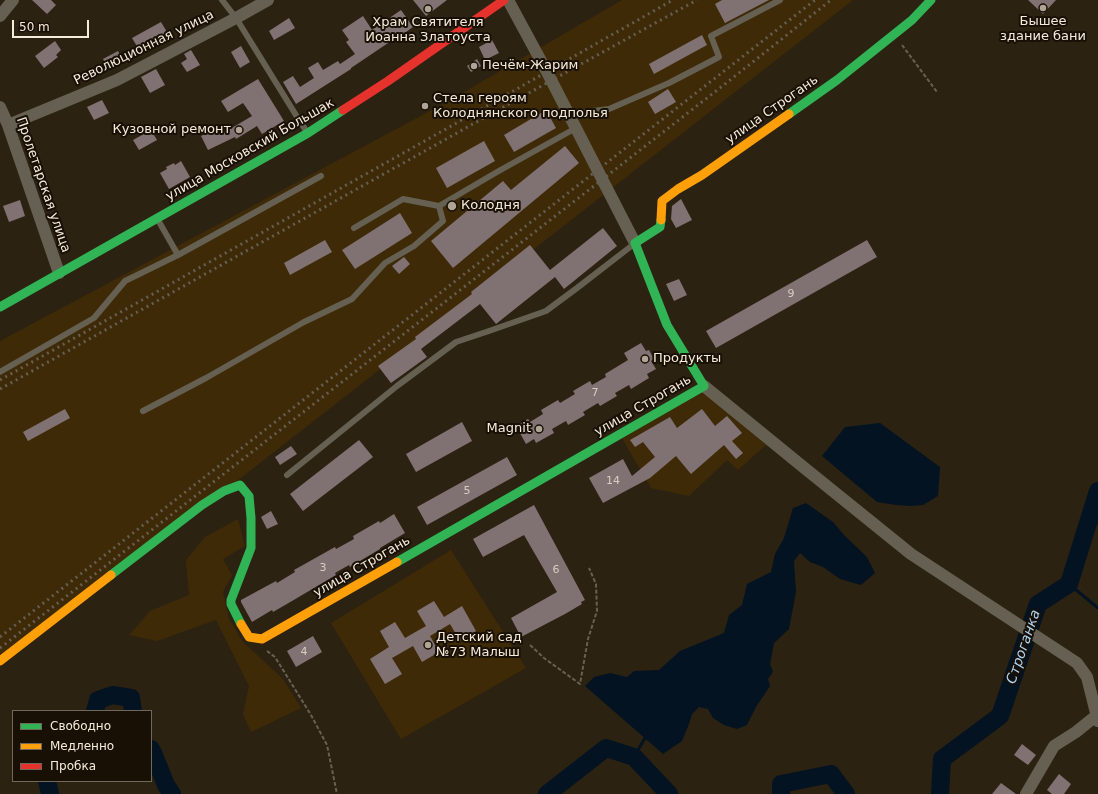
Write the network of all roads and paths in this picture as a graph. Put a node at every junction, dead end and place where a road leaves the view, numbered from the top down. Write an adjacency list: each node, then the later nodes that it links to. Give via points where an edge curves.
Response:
1 (13, 0): 7 (street)
2 (222, 0): 8 (lane)
3 (268, 0): 8 (street, Революционная улица)
4 (506, 0): 12 (street); 15 (street, улица Московский Большак)
5 (780, 0): 12 (lane, via 711,36 719,57 669,83 609,109)
6 (931, 0): 9 (street, улица Строгань)
7 (0, 16)
8 (236, 18): 13 (street, Революционная улица, via 117,80); 15 (lane)
9 (894, 34): 10 (path); 20 (street, улица Строгань, via 830,84 702,176 662,201 660,227)
10 (937, 92)
11 (0, 107): 13 (street, Пролетарская улица)
12 (569, 114): 14 (street)
13 (8, 125): 22 (street, Пролетарская улица)
14 (576, 128): 17 (lane); 20 (street)
15 (308, 134): 18 (street, улица Московский Большак)
16 (321, 176): 21 (lane)
17 (439, 206): 19 (lane, via 403,199); 26 (lane, via 443,221 414,246 385,263 352,299 304,322)
18 (157, 219): 21 (lane); 22 (street, улица Московский Большак)
19 (354, 228)
20 (635, 243): 25 (street, улица Строгань, via 668,325); 27 (lane, via 546,310 456,342 397,386)
21 (178, 255): 24 (lane, via 125,281 94,318)
22 (59, 273): 23 (street, улица Московский Большак)
23 (0, 307)
24 (0, 372)
25 (704, 386): 31 (street, улица Строгань, via 262,639 249,637 231,604 251,548 249,496 240,485 224,491 202,505); 32 (street, via 912,554 1077,663 1087,677)
26 (143, 411)
27 (287, 476)
28 (589, 568): 29 (path, via 596,584 597,611 588,638 580,684)
29 (530, 645)
30 (264, 649): 33 (path, via 275,657 327,745)
31 (0, 661)
32 (1097, 718): 34 (street, via 1054,746)
33 (337, 794)
34 (1026, 794)

